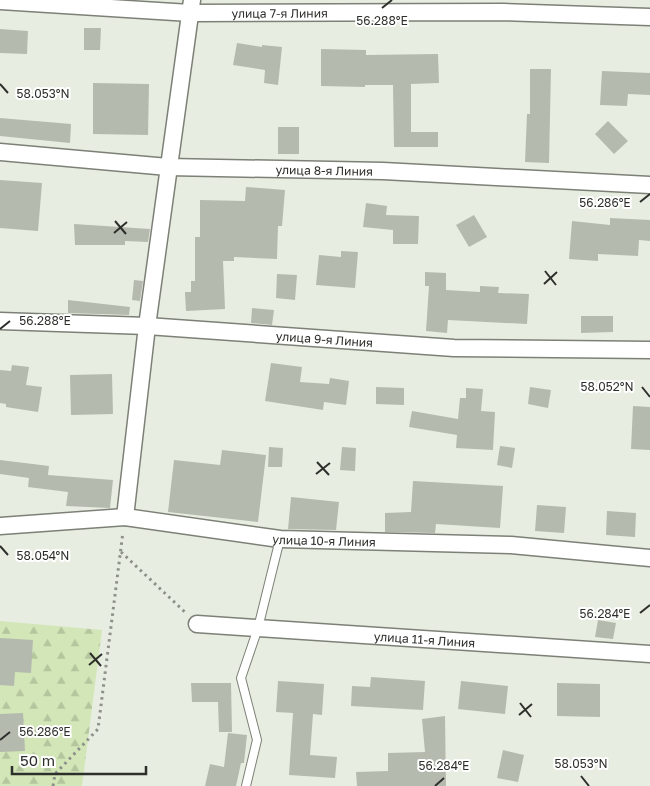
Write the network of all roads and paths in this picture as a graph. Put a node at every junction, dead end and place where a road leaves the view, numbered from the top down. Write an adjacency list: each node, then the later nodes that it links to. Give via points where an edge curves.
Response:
1 (0, 1): 2 (street, улица 7-я Линия)
2 (191, 7): 3 (street, улица 7-я Линия); 5 (street)
3 (650, 17)
4 (0, 152): 5 (street, улица 8-я Линия)
5 (168, 167): 6 (street, улица 8-я Линия, via 383,171); 8 (street)
6 (650, 185)
7 (0, 322): 8 (street, улица 9-я Линия)
8 (146, 326): 9 (street, улица 9-я Линия, via 454,348); 10 (street)
9 (650, 350)
10 (125, 517): 11 (street, улица 10-я Линия); 12 (street, улица 10-я Линия); 13 (path)
11 (0, 526)
12 (280, 539): 14 (street, улица 10-я Линия, via 511,545); 16 (lane)
13 (121, 552): 15 (path); 18 (path, via 98,729 56,774)
14 (650, 558)
15 (197, 624): 16 (street, улица 11-я Линия)
16 (258, 628): 17 (street, улица 11-я Линия); 19 (lane, via 241,678 257,740)
17 (650, 654)
18 (53, 786)
19 (246, 786)

